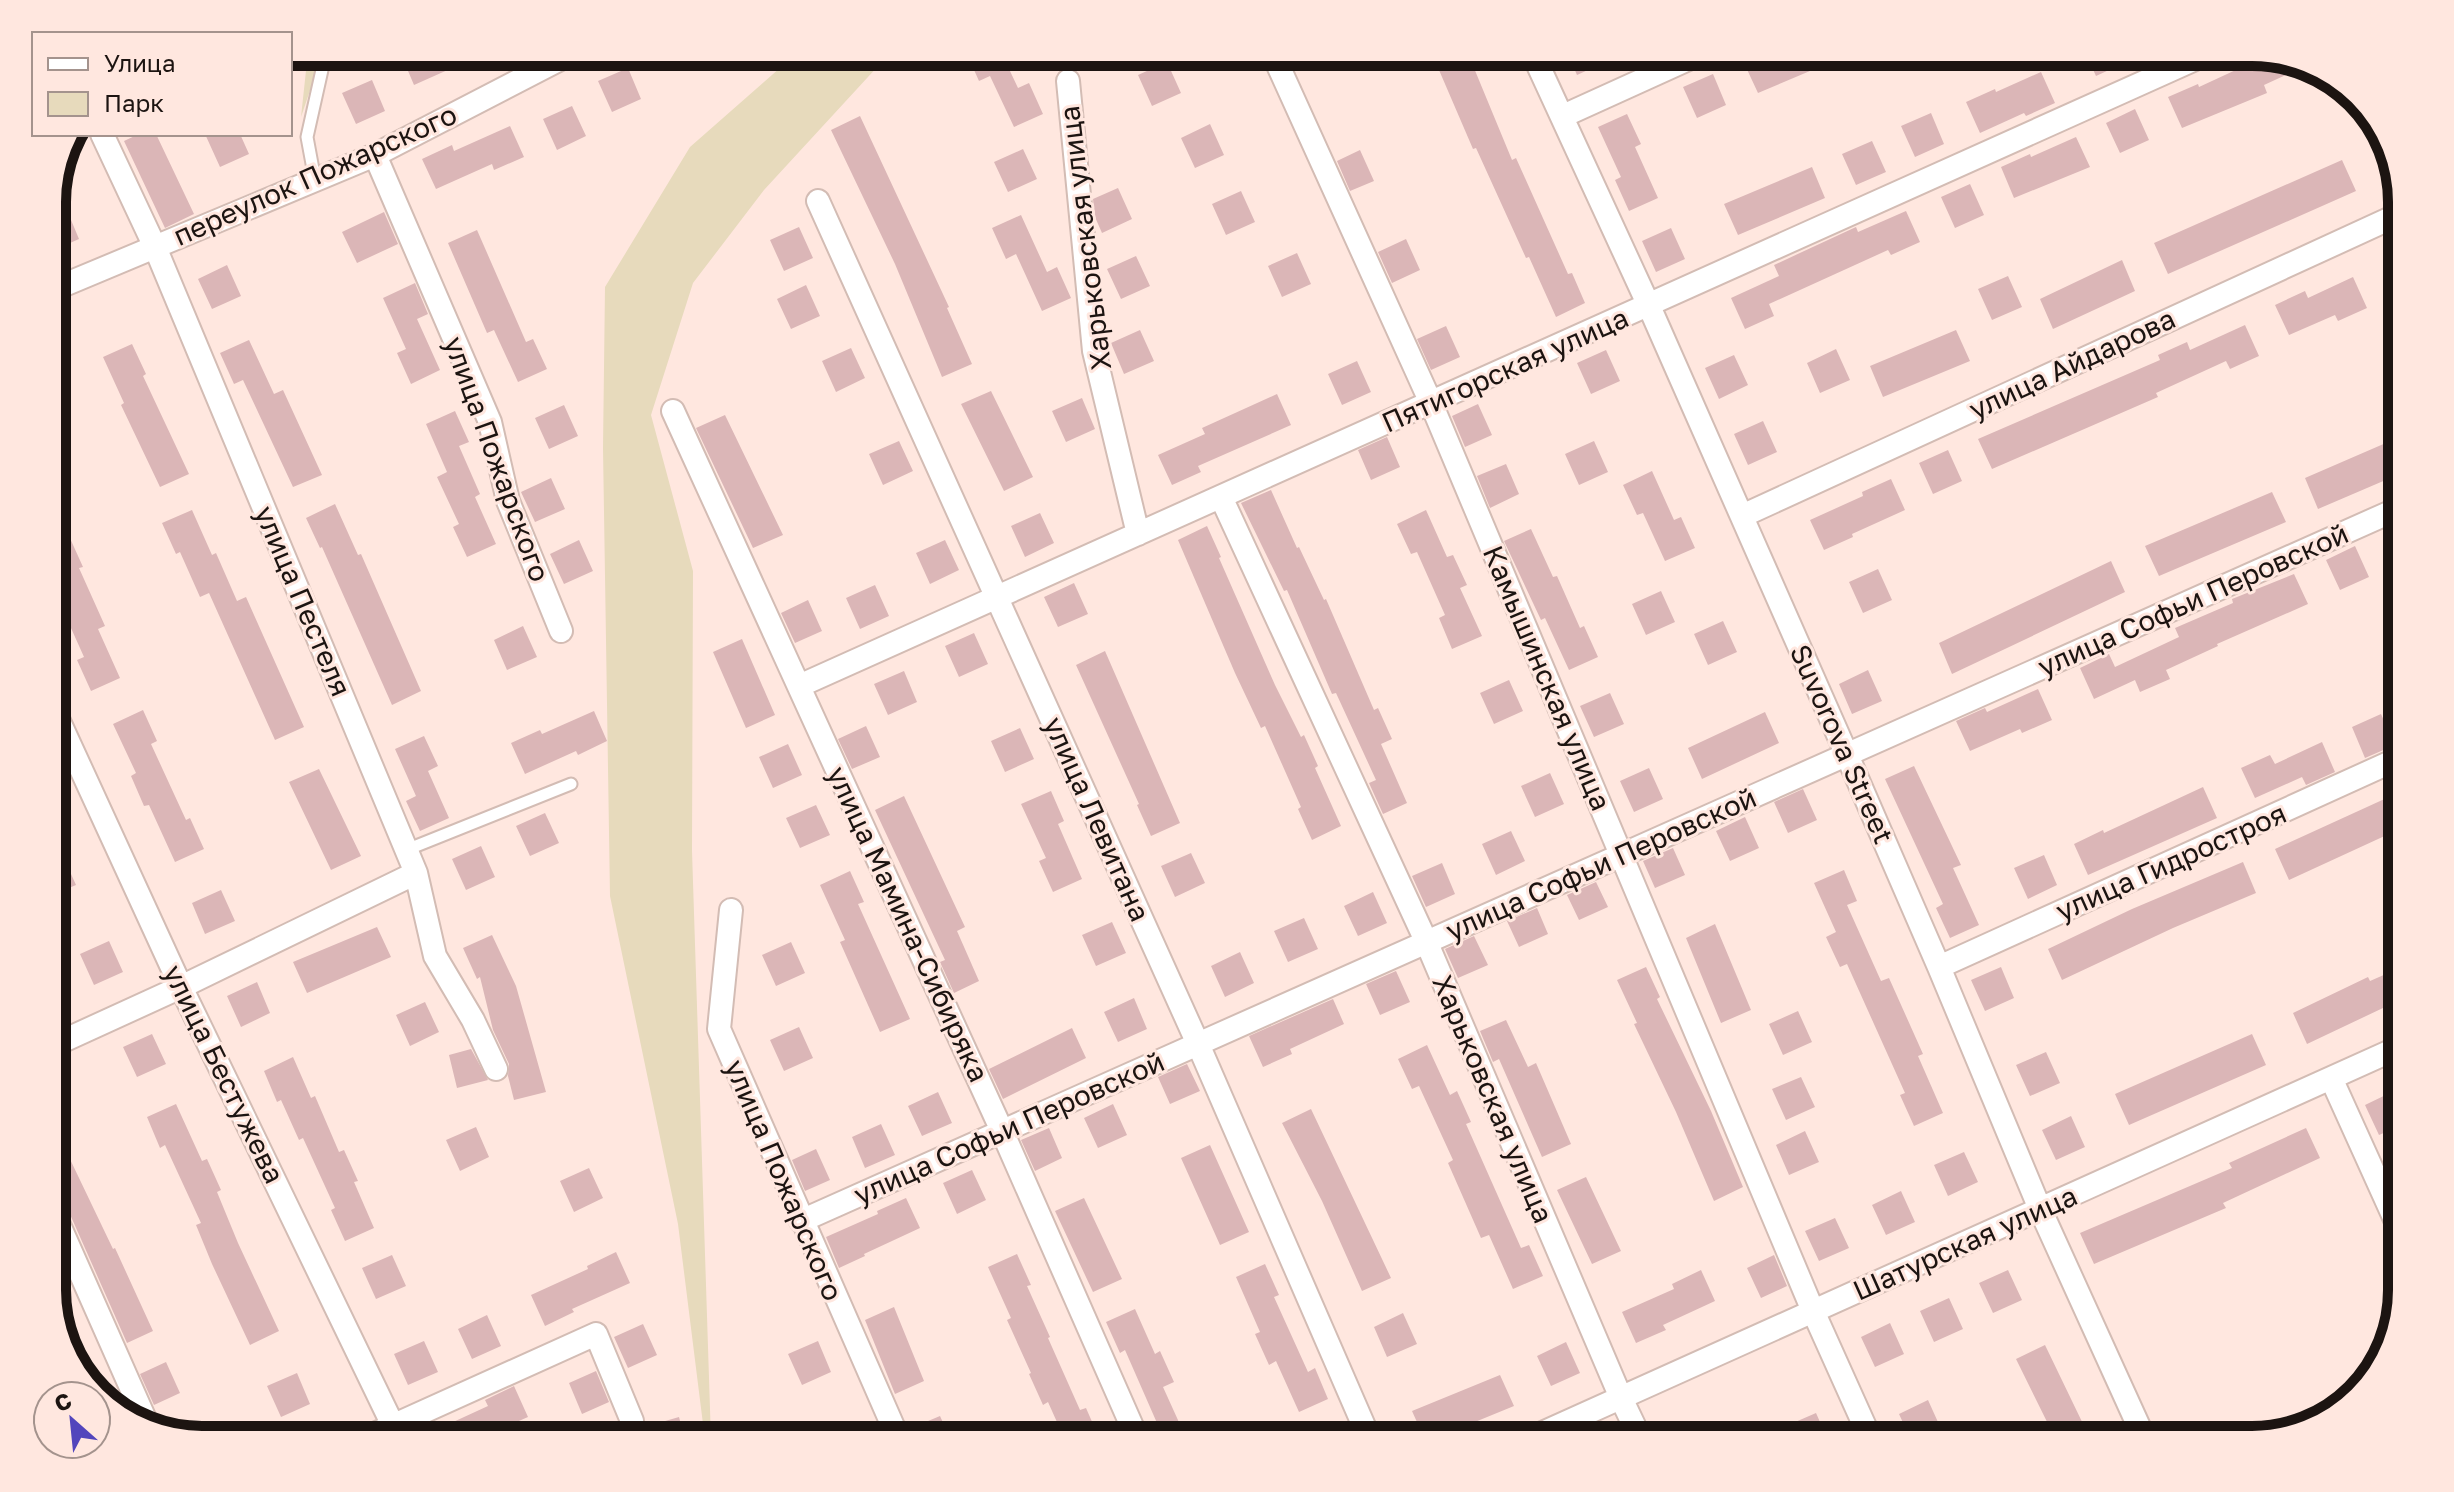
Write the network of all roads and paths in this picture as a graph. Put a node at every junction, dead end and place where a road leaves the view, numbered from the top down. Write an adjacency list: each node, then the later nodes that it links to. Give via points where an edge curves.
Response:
1 (323, 66): 11 (lane, via 307,137)
2 (547, 66): 10 (street, переулок Пожарского)
3 (1278, 66): 17 (street, Камышинская улица)
4 (1539, 66): 8 (street, Suvorova Street)
5 (1673, 66): 8 (street)
6 (2180, 66): 16 (street, Пятигорская улица)
7 (1068, 81): 22 (street, Харьковская улица, via 1094,351)
8 (1563, 116): 16 (street, Suvorova Street)
9 (103, 136): 14 (street, улица Пестеля)
10 (375, 155): 11 (street, переулок Пожарского); 24 (street, улица Пожарского, via 490,422 508,501)
11 (315, 180): 14 (street, переулок Пожарского)
12 (818, 201): 23 (street, улица Левитана)
13 (2388, 219): 21 (street, улица Айдарова)
14 (155, 247): 15 (street, переулок Пожарского); 30 (street, улица Пестеля)
15 (66, 284)
16 (1649, 306): 17 (street, Пятигорская улица); 21 (street, Suvorova Street)
17 (1431, 403): 19 (street, Пятигорская улица); 31 (street, Камышинская улица)
18 (673, 411): 25 (street, улица Мамина-Сибиряка)
19 (1221, 497): 22 (street, Пятигорская улица); 34 (street, Харьковская улица)
20 (2388, 513): 26 (street, улица Софьи Перовской)
21 (1742, 516): 26 (street, Suvorova Street)
22 (1138, 534): 23 (street, Пятигорская улица)
23 (996, 598): 25 (street, Пятигорская улица); 38 (street, улица Левитана)
24 (561, 631)
25 (799, 686): 42 (street, улица Мамина-Сибиряка)
26 (1847, 755): 31 (street, улица Софьи Перовской); 35 (street, Suvorova Street)
27 (66, 756): 36 (street, улица Бестужева)
28 (2388, 763): 35 (street, улица Гидростроя)
29 (571, 784): 30 (lane)
30 (406, 850): 32 (street, улица Пестеля)
31 (1621, 855): 34 (street, улица Софьи Перовской); 47 (street, Камышинская улица)
32 (416, 873): 36 (street); 40 (street, улица Пестеля, via 435,956)
33 (731, 910): 45 (street, улица Пожарского, via 719,1029)
34 (1426, 941): 38 (street, улица Софьи Перовской); 48 (street, Харьковская улица)
35 (1939, 967): 44 (street, Suvorova Street)
36 (181, 987): 37 (street); 51 (street, улица Бестужева)
37 (66, 1040)
38 (1198, 1044): 42 (street, улица Софьи Перовской); 55 (street, улица Левитана)
39 (2388, 1052): 41 (street, Шатурская улица)
40 (496, 1069)
41 (2331, 1078): 43 (street); 44 (street, Шатурская улица)
42 (1002, 1131): 45 (street, улица Софьи Перовской); 54 (street, улица Мамина-Сибиряка)
43 (2388, 1204)
44 (2040, 1209): 47 (street, Шатурская улица); 59 (street, Suvorova Street)
45 (801, 1221): 53 (street, улица Пожарского)
46 (66, 1241): 49 (street)
47 (1813, 1311): 48 (street, Шатурская улица); 58 (street, Камышинская улица)
48 (1621, 1398): 56 (street, Шатурская улица); 57 (street, Харьковская улица)
49 (142, 1412)
50 (632, 1421): 52 (street, via 596,1334)
51 (394, 1426)
52 (411, 1426)
53 (893, 1426)
54 (1132, 1426)
55 (1364, 1426)
56 (1558, 1426)
57 (1634, 1426)
58 (1865, 1426)
59 (2139, 1426)

